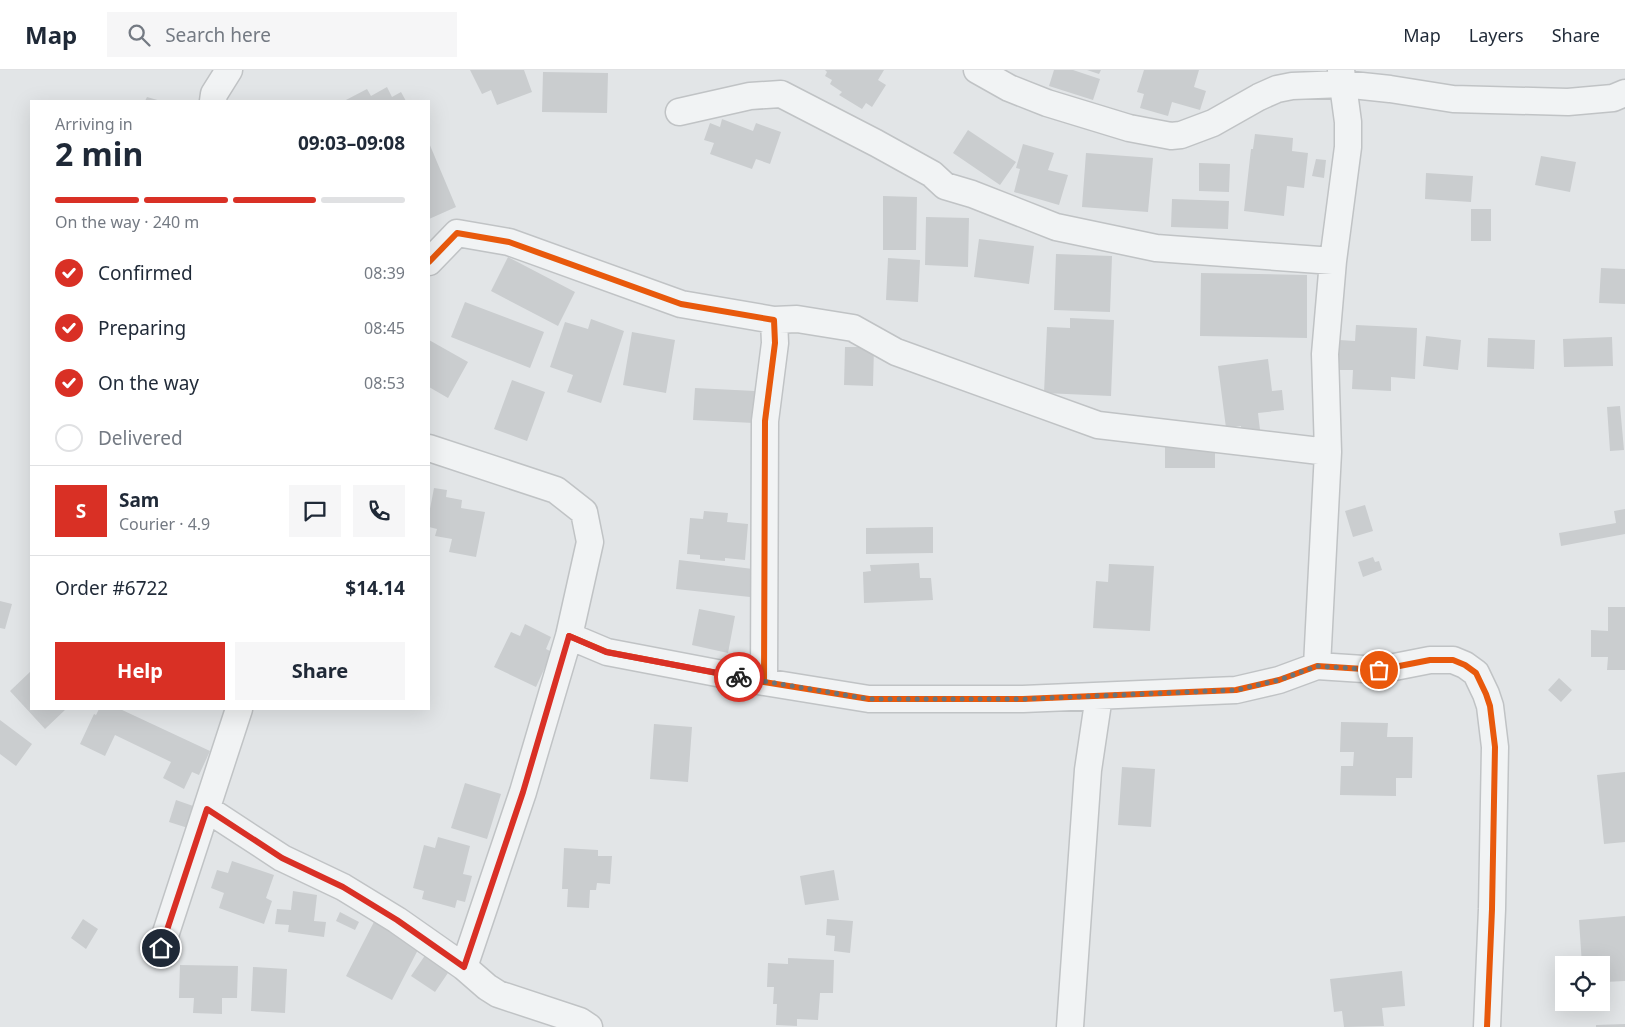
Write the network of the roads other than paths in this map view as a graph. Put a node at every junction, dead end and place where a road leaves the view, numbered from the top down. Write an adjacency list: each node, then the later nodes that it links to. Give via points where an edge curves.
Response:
1 (229, 70): 5 (street)
2 (977, 70): 3 (street, via 1009,88 1047,103 1129,128 1170,136 1213,123 1277,89)
3 (1342, 77): 4 (street, via 1463,99 1568,102 1613,98); 8 (street, via 1348,147)
4 (1625, 93)
5 (213, 100)
6 (679, 112): 8 (street, via 750,96 781,94 932,174 945,186 1056,227 1156,248)
7 (430, 261): 9 (street, via 457,233 509,242 681,304)
8 (1333, 261): 11 (street, via 1325,354)
9 (774, 320): 11 (street, via 796,319 853,328 896,352 1098,425); 14 (street, via 775,343 765,422)
10 (430, 448): 12 (street, via 556,490 584,512 590,542)
11 (1328, 452): 13 (street)
12 (569, 636): 14 (street, via 606,652); 19 (street, via 523,792)
13 (1317, 666): 15 (street, via 1279,680 1236,690); 22 (street, via 1379,670 1430,660 1453,660 1476,673 1490,706 1495,747)
14 (764, 682): 15 (street, via 869,699)
15 (1099, 696): 21 (street, via 1088,770)
16 (239, 710): 17 (street)
17 (207, 809): 18 (street); 19 (street, via 282,858 343,887 397,920)
18 (161, 948)
19 (464, 967): 20 (street, via 498,994 580,1020)
20 (589, 1027)
21 (1070, 1027)
22 (1487, 1027)

